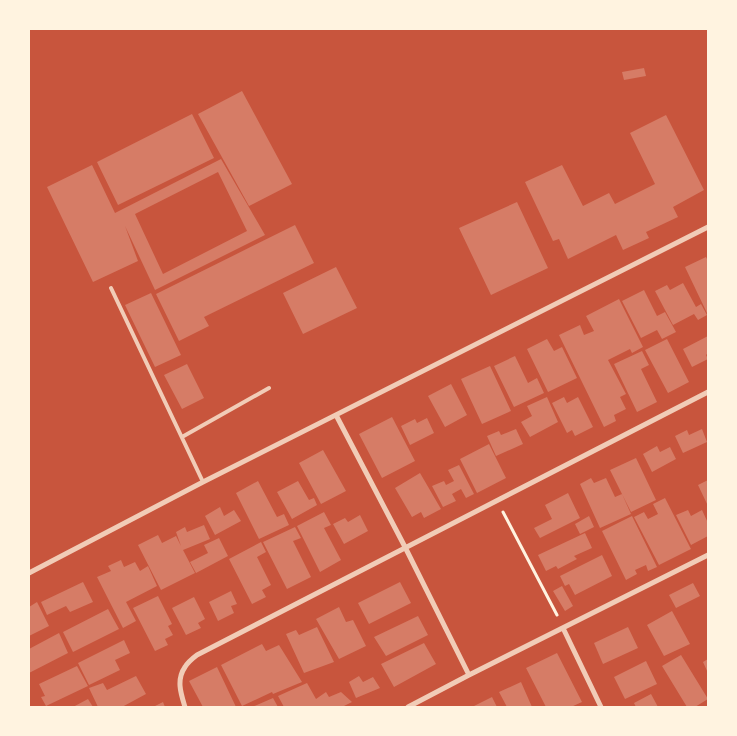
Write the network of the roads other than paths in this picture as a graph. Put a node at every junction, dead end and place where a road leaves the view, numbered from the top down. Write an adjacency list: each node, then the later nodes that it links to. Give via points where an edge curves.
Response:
1 (708, 227): 5 (street)
2 (111, 288): 6 (lane)
3 (269, 388): 6 (lane)
4 (708, 392): 8 (street)
5 (336, 415): 7 (street); 8 (street)
6 (182, 437): 7 (lane)
7 (203, 482): 10 (street)
8 (405, 547): 12 (street); 13 (street, via 197,655 185,666 180,678)
9 (708, 555): 11 (street)
10 (29, 573)
11 (563, 628): 12 (street); 15 (street)
12 (469, 675): 14 (street)
13 (185, 707)
14 (408, 707)
15 (601, 707)

